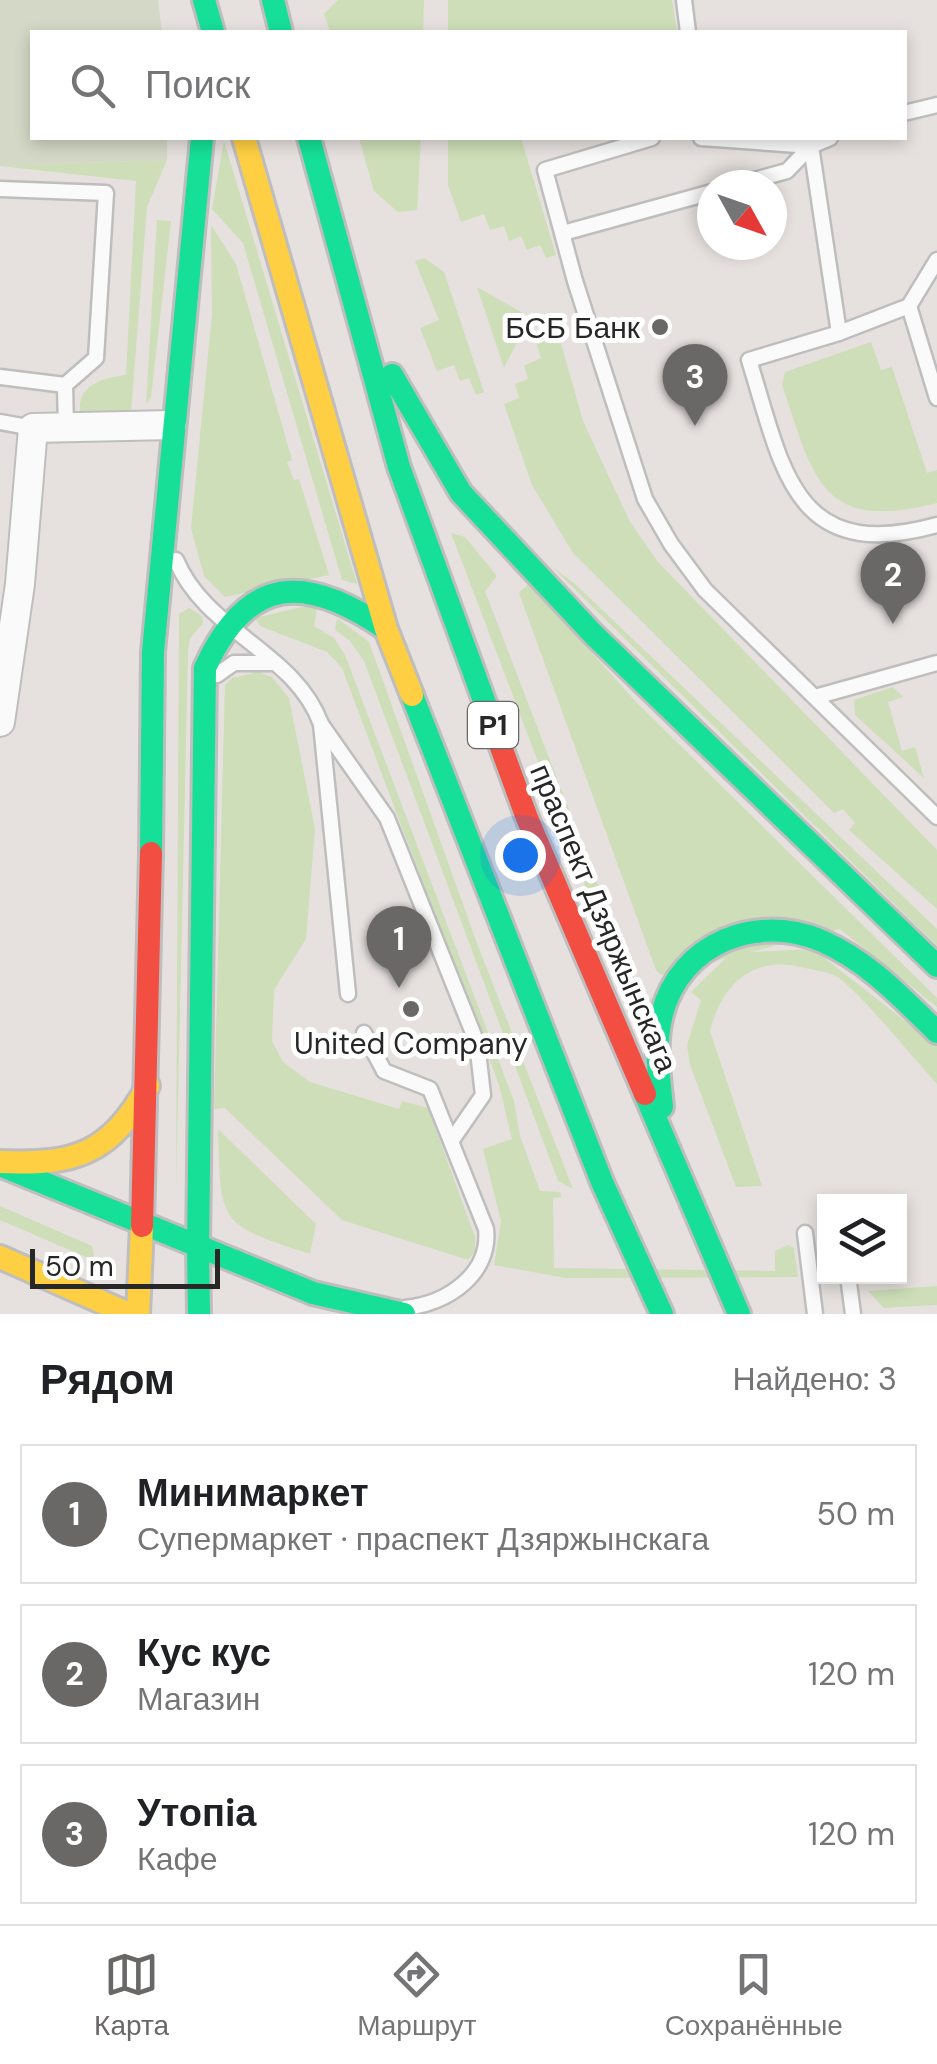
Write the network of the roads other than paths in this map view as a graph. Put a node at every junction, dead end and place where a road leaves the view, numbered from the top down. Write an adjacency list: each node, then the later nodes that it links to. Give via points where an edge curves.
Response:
1 (273, 0): 6 (main road)
2 (684, 0): 7 (lane)
3 (205, 3): 4 (main road); 5 (main road)
4 (205, 30)
5 (212, 30)
6 (281, 30)
7 (688, 30)
8 (937, 105): 9 (lane)
9 (907, 112)
10 (202, 140): 29 (main road)
11 (245, 140): 35 (main road)
12 (310, 140): 22 (main road, праспект Дзяржынскага / Р1)
13 (645, 140): 20 (lane, via 545,170)
14 (728, 140): 16 (lane)
15 (825, 140): 16 (lane)
16 (811, 146): 17 (lane); 24 (lane)
17 (787, 171)
18 (0, 190): 26 (lane, via 106,194 96,358)
19 (697, 196): 20 (lane)
20 (563, 233): 39 (lane, via 644,499 705,590)
21 (937, 260): 23 (lane)
22 (351, 295): 43 (main road, via 461,493 594,634); 49 (main road, праспект Дзяржынскага / Р1, via 399,467 527,818)
23 (909, 306): 24 (lane); 27 (lane)
24 (839, 333): 33 (lane, via 749,360 787,482 826,524 883,538)
25 (0, 377): 26 (lane)
26 (65, 385): 31 (lane)
27 (937, 398)
28 (0, 422): 30 (lane)
29 (172, 425): 31 (street); 32 (main road)
30 (33, 428): 31 (street); 40 (street)
31 (66, 428)
32 (164, 516): 34 (lane, via 183,576); 47 (main road, via 153,652)
33 (937, 525)
34 (226, 624): 35 (main road, via 254,600 302,589 355,605); 36 (lane); 38 (main road, via 205,668)
35 (386, 629): 60 (main road, via 602,1182)
36 (274, 663): 38 (lane, via 234,663); 41 (lane, via 301,686)
37 (937, 663): 39 (lane)
38 (202, 696): 53 (main road)
39 (814, 697): 42 (lane)
40 (0, 722)
41 (321, 724): 44 (lane); 48 (lane, via 386,818 477,1043 483,1095)
42 (937, 817)
43 (937, 966)
44 (348, 994)
45 (937, 1032): 49 (main road, via 845,952 795,931 740,932 694,959 666,1001 658,1067)
46 (364, 1034): 48 (lane, via 384,1071 430,1089)
47 (148, 1086): 50 (main road, via 130,1119 94,1152 63,1163); 51 (main road)
48 (452, 1140): 56 (lane, via 486,1229 483,1258 455,1291)
49 (666, 1144): 61 (main road, праспект Дзяржынскага / Р1)
50 (0, 1164): 51 (main road)
51 (142, 1226): 53 (main road); 58 (main road)
52 (805, 1233): 62 (lane)
53 (198, 1249): 56 (main road, via 313,1293); 59 (main road)
54 (0, 1258): 57 (main road)
55 (849, 1284): 63 (lane)
56 (393, 1312)
57 (129, 1314)
58 (138, 1314)
59 (199, 1314)
60 (662, 1314)
61 (739, 1314)
62 (815, 1314)
63 (853, 1314)

